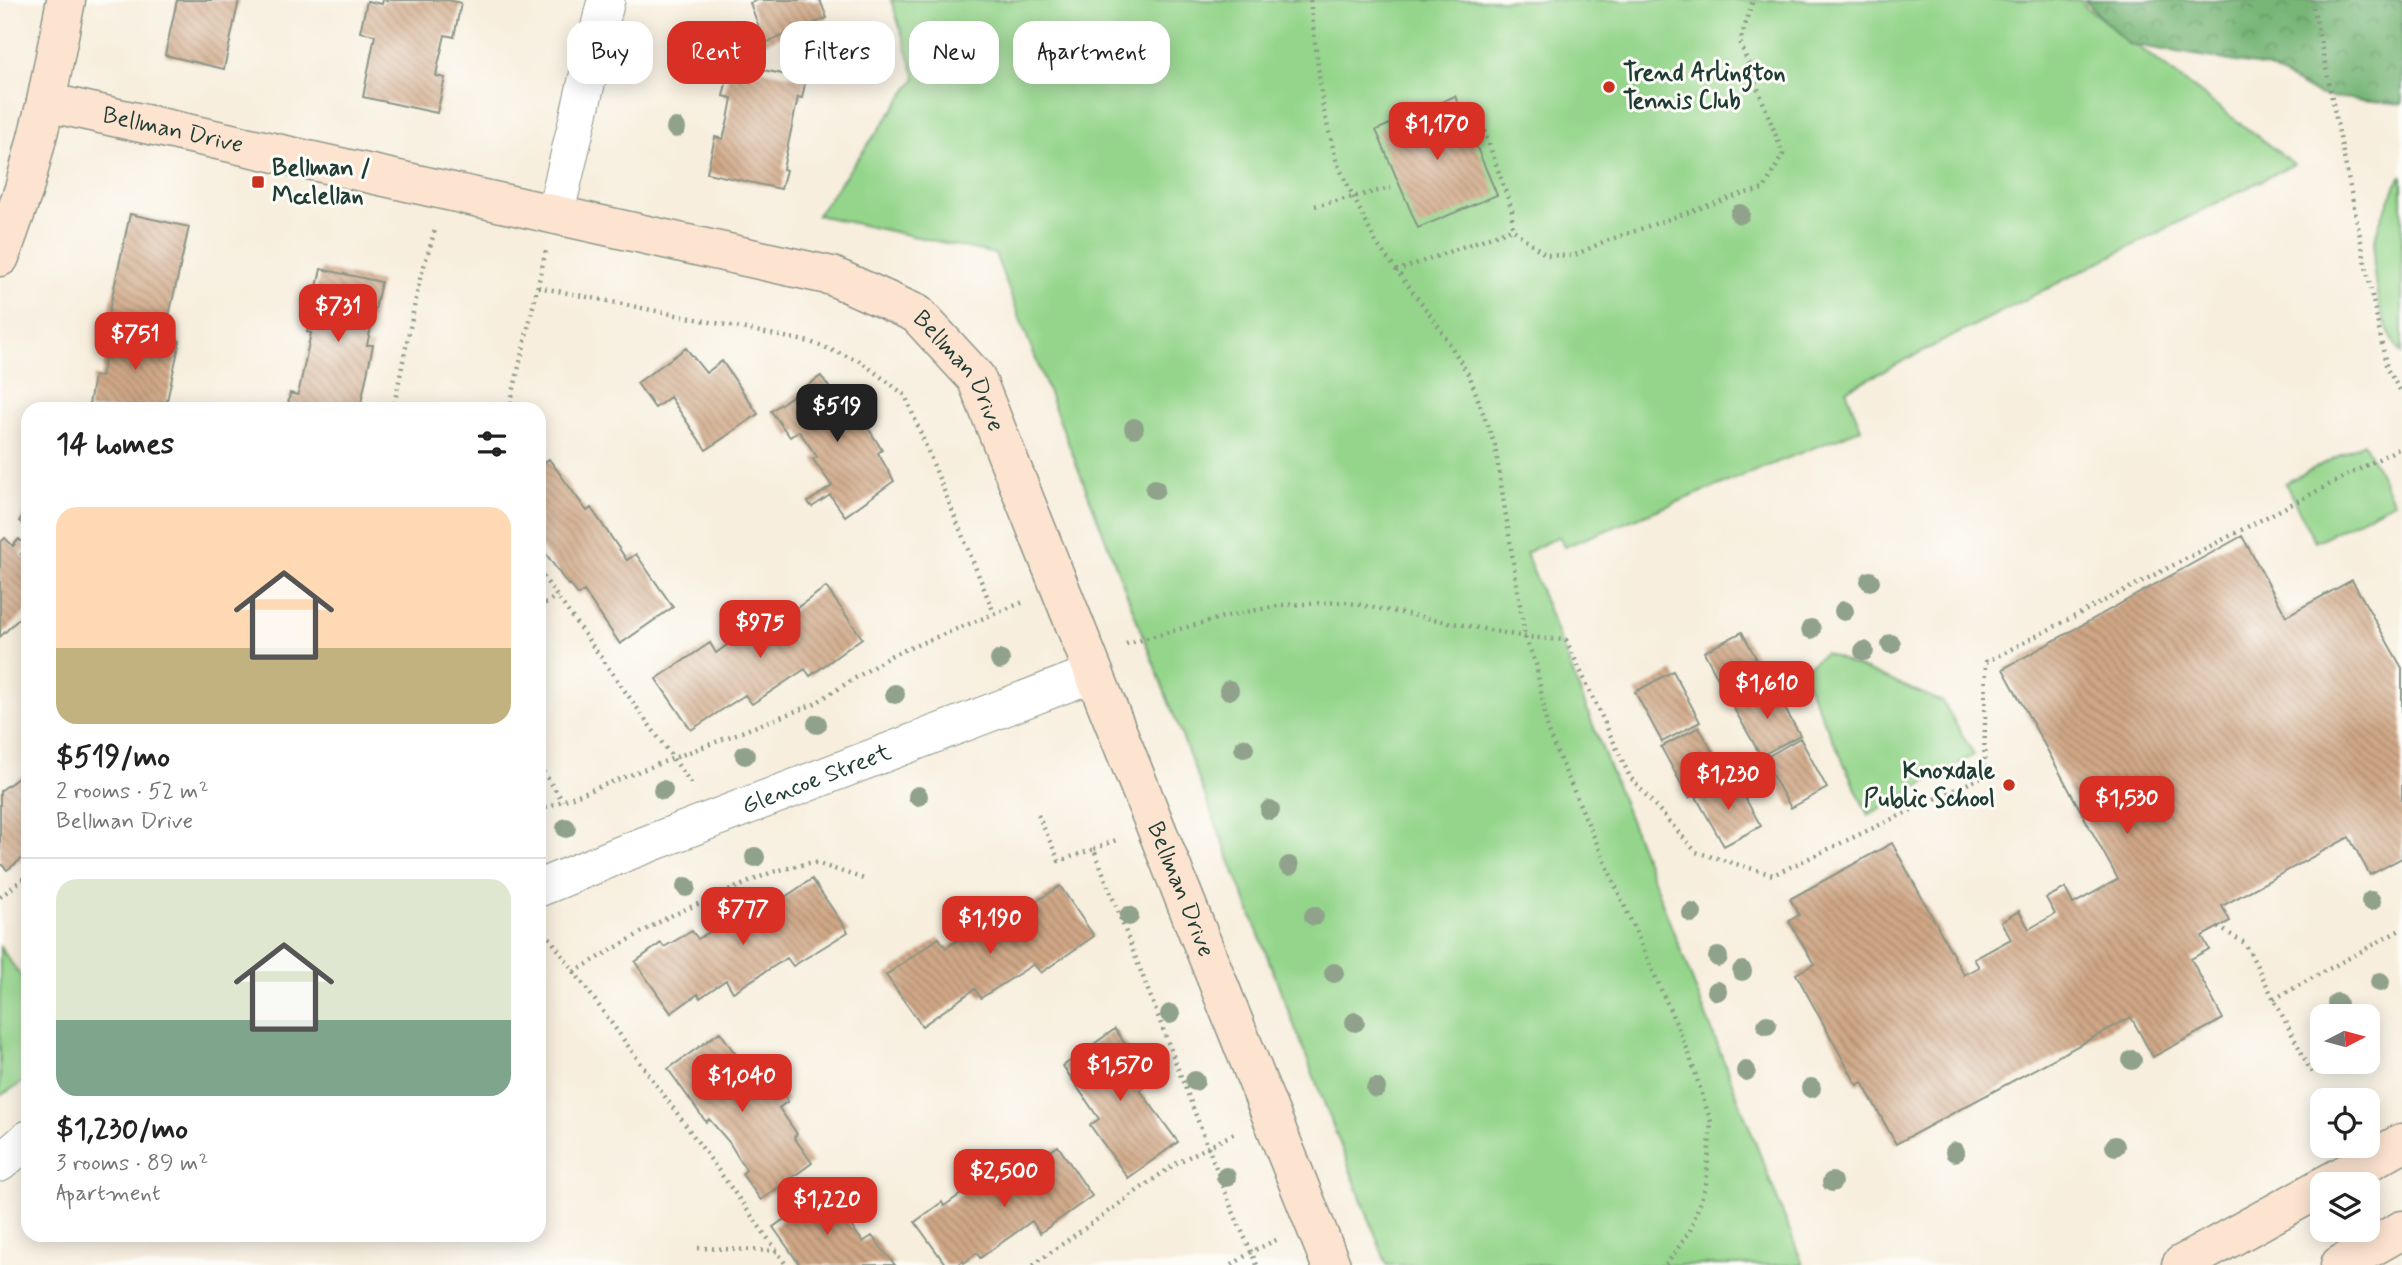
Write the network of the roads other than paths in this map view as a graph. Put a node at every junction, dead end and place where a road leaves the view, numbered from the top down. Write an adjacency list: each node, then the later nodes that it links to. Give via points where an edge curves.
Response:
1 (66, 0): 3 (street)
2 (606, 0): 4 (street)
3 (46, 102): 4 (street, Bellman Drive); 5 (street, via 24,189)
4 (555, 215): 6 (street, Bellman Drive, via 832,276 917,314 975,378)
5 (0, 257)
6 (1094, 673): 7 (street, Glencoe Street); 14 (street, Bellman Drive)
7 (546, 885)
8 (2402, 1143): 11 (street)
9 (21, 1145): 10 (street)
10 (0, 1163)
11 (2349, 1172)
12 (2310, 1194): 15 (street)
13 (2402, 1230): 16 (street)
14 (1331, 1265)
15 (2181, 1265)
16 (2340, 1265)

